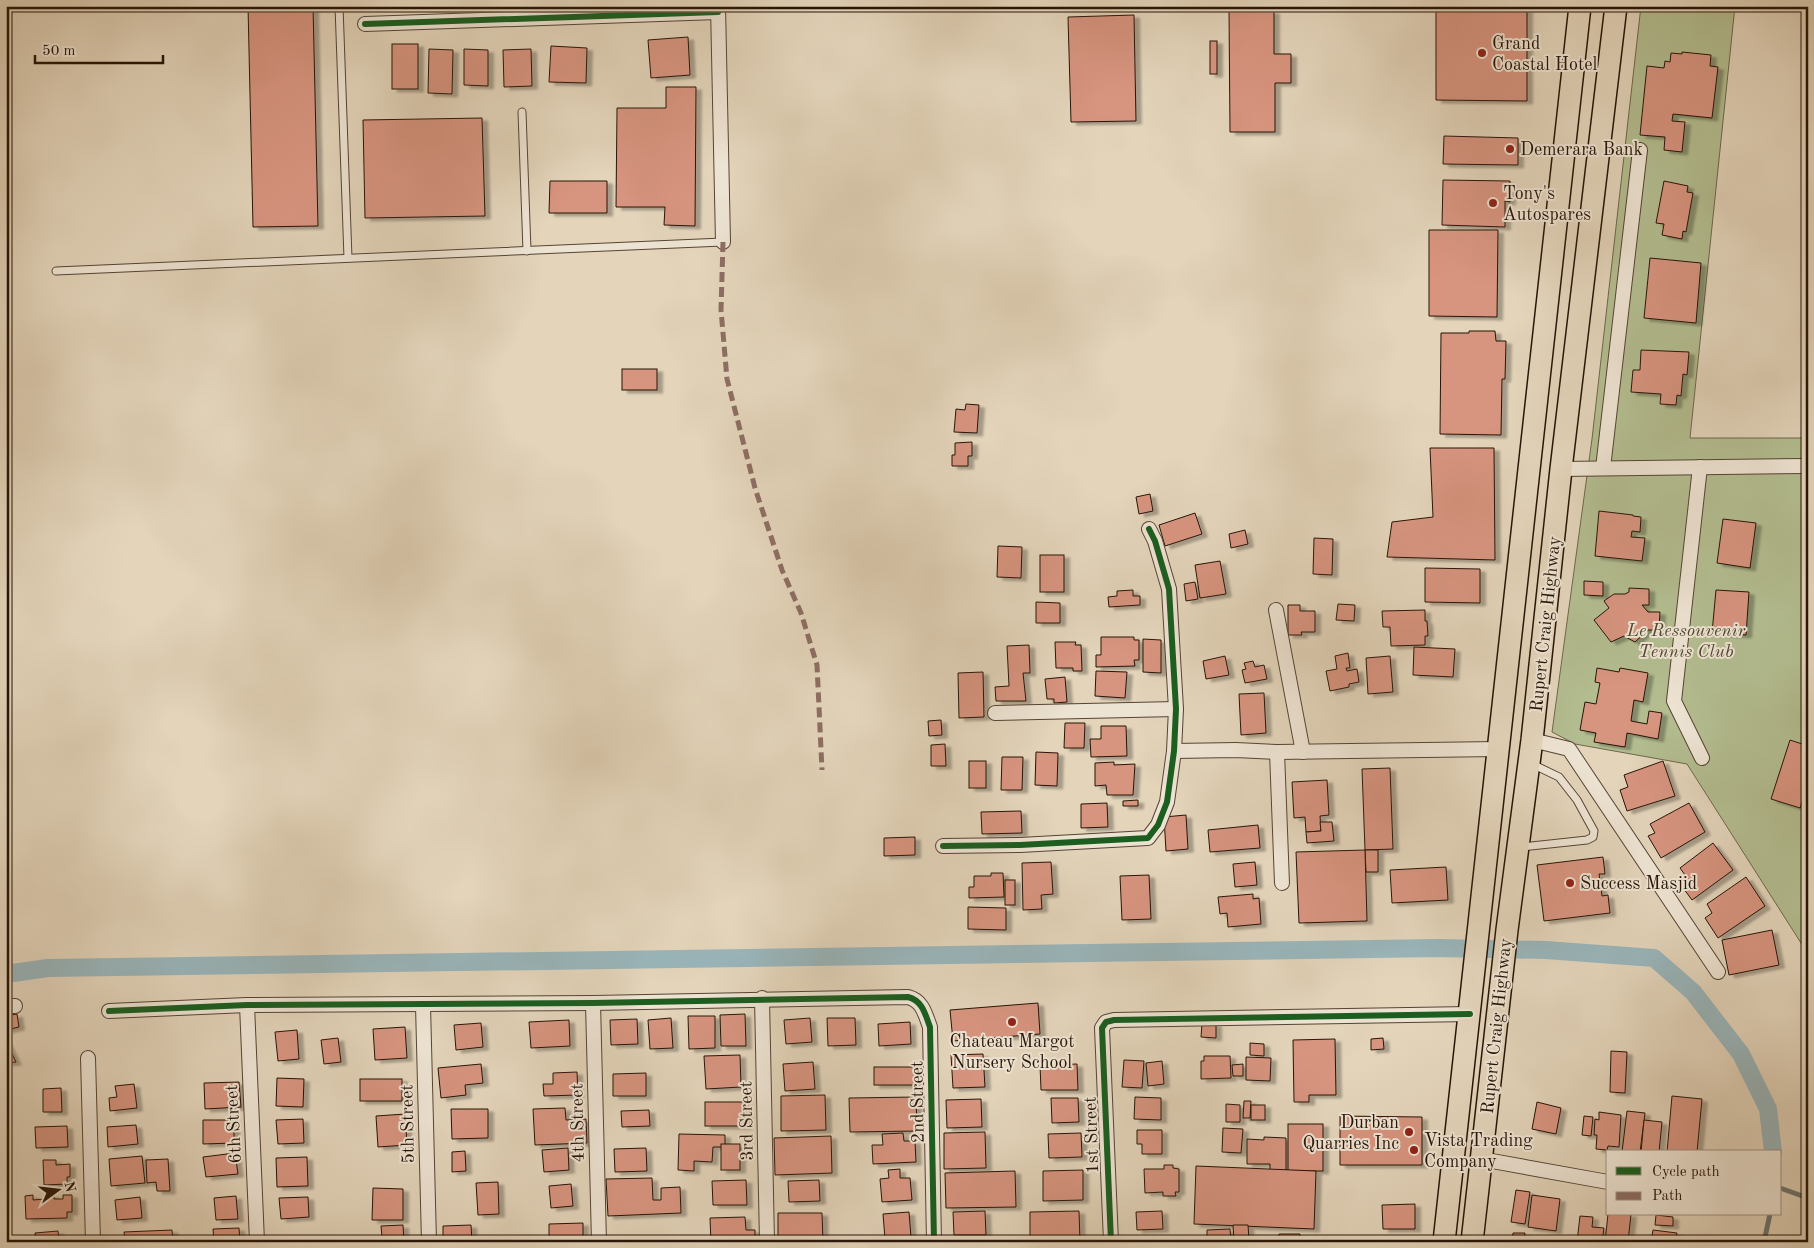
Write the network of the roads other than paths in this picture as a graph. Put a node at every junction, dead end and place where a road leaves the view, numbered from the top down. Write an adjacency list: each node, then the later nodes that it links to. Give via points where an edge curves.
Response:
1 (339, 6): 10 (lane)
2 (1580, 6): 21 (main road, Rupert Craig Highway)
3 (1616, 6): 15 (main road, Rupert Craig Highway)
4 (718, 9): 5 (street); 8 (street)
5 (365, 24)
6 (522, 112): 9 (lane)
7 (1640, 150): 14 (street)
8 (723, 242): 9 (lane)
9 (526, 251): 10 (lane)
10 (348, 258): 11 (lane)
11 (56, 271)
12 (1700, 466): 13 (street); 14 (street); 25 (street, via 1674,701)
13 (1808, 466)
14 (1603, 468): 15 (street)
15 (1561, 469): 20 (main road, Rupert Craig Highway)
16 (1149, 529): 18 (street, via 1169,589)
17 (1276, 610): 24 (street)
18 (1176, 709): 19 (street); 22 (street)
19 (995, 713)
20 (1532, 740): 26 (main road, Rupert Craig Highway); 30 (street, via 1569,749)
21 (1498, 749): 24 (street); 36 (main road, Rupert Craig Highway)
22 (1174, 751): 23 (street); 27 (street, via 1167,802 1158,825 1148,838)
23 (1277, 752): 24 (street); 29 (street)
24 (1302, 752)
25 (1702, 758)
26 (1529, 763): 28 (main road, Rupert Craig Highway); 28 (lane, via 1559,777 1577,800 1594,831 1593,837 1587,840)
27 (943, 846)
28 (1519, 848): 38 (main road, Rupert Craig Highway)
29 (1282, 883)
30 (1718, 972)
31 (762, 998): 32 (street); 44 (street, 3rd Street); 45 (street, 2nd Street, via 908,997 921,1005 930,1027)
32 (593, 1003): 34 (street); 43 (street, 4th Street)
33 (247, 1005): 34 (street); 35 (street); 41 (street, 6th Street)
34 (423, 1005): 42 (street, 5th Street)
35 (108, 1011)
36 (1470, 1014): 46 (street, 1st Street, via 1106,1022 1102,1028); 47 (main road, Rupert Craig Highway)
37 (88, 1058): 40 (street)
38 (1481, 1159): 39 (street); 48 (main road, Rupert Craig Highway)
39 (1606, 1182)
40 (93, 1242)
41 (257, 1242)
42 (429, 1242)
43 (599, 1242)
44 (767, 1242)
45 (934, 1242)
46 (1111, 1242)
47 (1444, 1242)
48 (1472, 1242)

